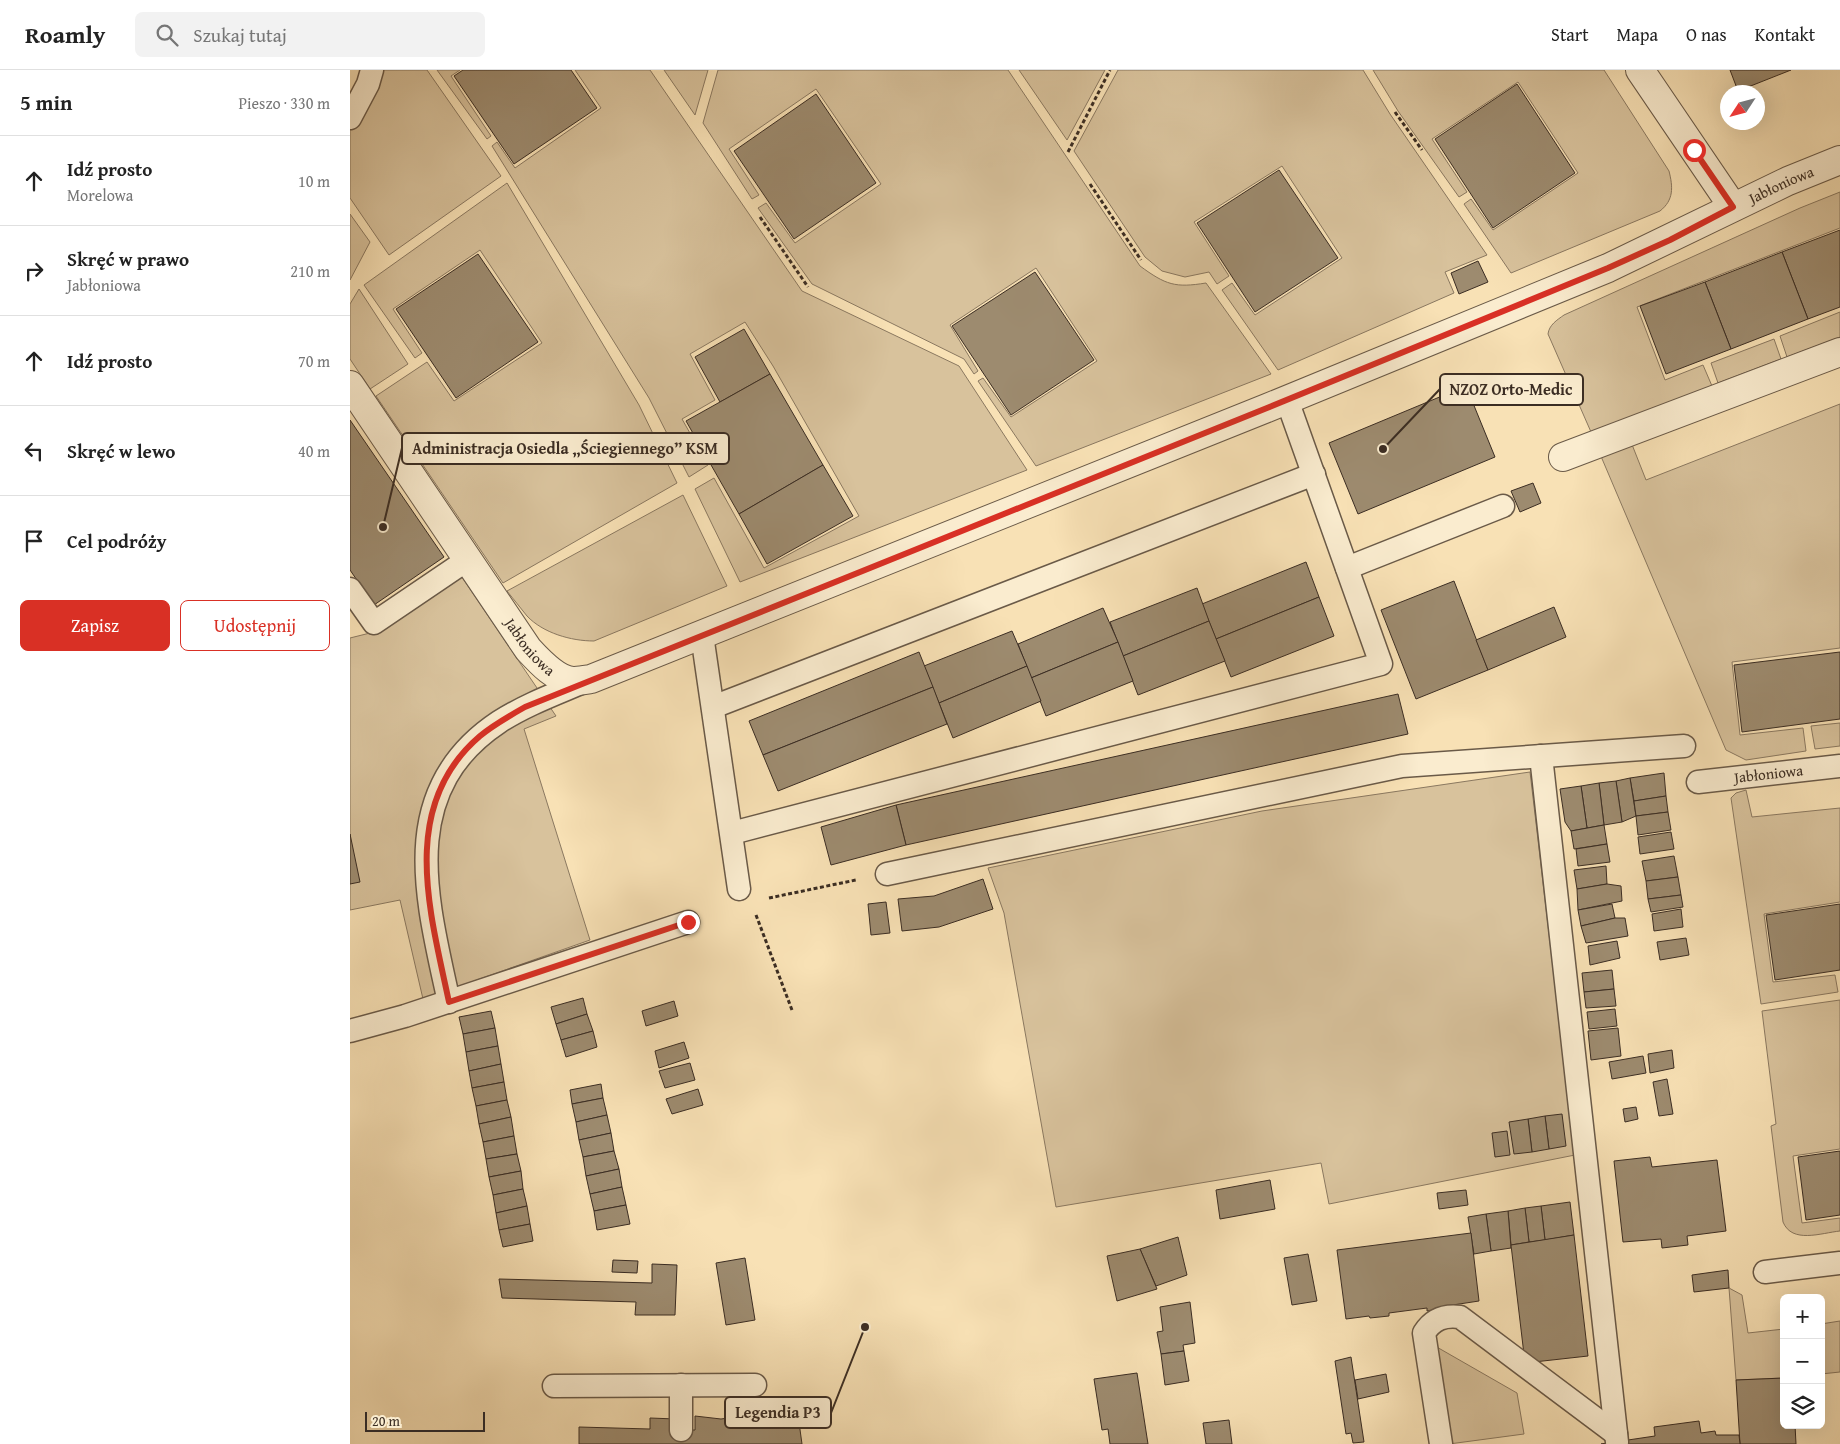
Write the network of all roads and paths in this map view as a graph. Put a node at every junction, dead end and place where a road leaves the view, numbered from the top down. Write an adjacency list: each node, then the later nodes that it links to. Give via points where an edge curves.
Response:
1 (372, 70): 5 (lane)
2 (1110, 70): 7 (path)
3 (1640, 70): 10 (street)
4 (1395, 112): 6 (path)
5 (350, 118)
6 (1422, 150)
7 (1068, 152)
8 (1840, 160): 10 (street, Jabłoniowa)
9 (1090, 184): 12 (path)
10 (1733, 207): 16 (street, Jabłoniowa, via 1608,268)
11 (760, 217): 13 (path)
12 (1141, 260)
13 (808, 287)
14 (1840, 352): 17 (street)
15 (350, 385): 20 (street, Jabłoniowa)
16 (1287, 400): 18 (lane); 23 (street, Jabłoniowa)
17 (1563, 457)
18 (1314, 474): 21 (lane); 25 (lane)
19 (1503, 506): 21 (lane)
20 (467, 560): 22 (lane, via 374,623); 24 (street, Jabłoniowa, via 538,660 553,673 573,681)
21 (1347, 568): 30 (lane, via 1381,664)
22 (350, 589)
23 (702, 635): 24 (street, Jabłoniowa); 25 (lane)
24 (591, 679): 36 (lane, via 525,707 479,736 451,770 434,801 429,821 426,868 430,916)
25 (713, 707): 30 (lane)
26 (1684, 746): 27 (lane)
27 (1541, 756): 31 (lane, via 1402,766); 45 (lane, via 1616,1438 1460,1317 1451,1316 1438,1318 1424,1333)
28 (1840, 766): 29 (lane, Jabłoniowa)
29 (1698, 782)
30 (732, 833): 32 (lane)
31 (887, 874): 33 (path)
32 (739, 889)
33 (761, 900)
34 (755, 911): 37 (path)
35 (688, 922): 36 (lane)
36 (449, 1002): 38 (lane)
37 (792, 1010)
38 (350, 1032)
39 (1840, 1263): 40 (lane)
40 (1765, 1272)
41 (681, 1385): 42 (lane); 43 (lane); 44 (lane)
42 (554, 1386)
43 (755, 1386)
44 (681, 1430)
45 (1441, 1444)

